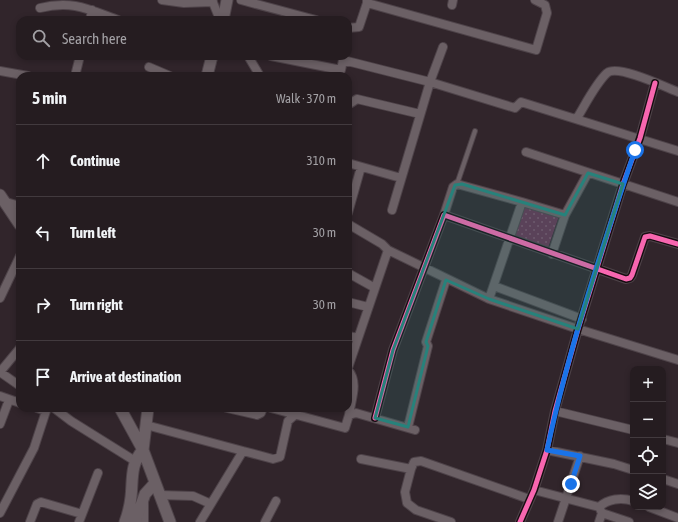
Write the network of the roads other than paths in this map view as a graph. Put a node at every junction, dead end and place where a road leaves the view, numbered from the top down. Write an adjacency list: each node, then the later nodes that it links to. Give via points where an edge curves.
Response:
1 (162, 0): 5 (street, via 184,4)
2 (227, 0): 12 (main road)
3 (241, 0): 13 (street)
4 (535, 0): 6 (street, via 545,5 547,13 536,50)
5 (212, 1): 11 (street)
6 (367, 1): 14 (street, via 359,27)
7 (40, 8): 8 (street, via 65,5)
8 (92, 10): 9 (street); 10 (street)
9 (91, 16)
10 (108, 16)
11 (219, 16)
12 (222, 16)
13 (301, 16)
14 (352, 28)
15 (443, 47): 29 (street)
16 (79, 60): 24 (street)
17 (211, 60): 26 (main road)
18 (250, 60): 27 (street)
19 (291, 60): 21 (street, via 341,70)
20 (343, 60): 29 (street)
21 (343, 60)
22 (149, 67): 25 (street)
23 (0, 71): 28 (street)
24 (76, 72)
25 (161, 72)
26 (208, 72)
27 (258, 72)
28 (16, 74)
29 (430, 82): 33 (street); 34 (street, via 515,108 521,102)
30 (655, 83): 31 (street); 34 (street, via 620,71 610,71); 36 (street)
31 (678, 92)
32 (352, 102): 33 (street, via 357,99)
33 (420, 114): 42 (street)
34 (577, 118): 36 (street)
35 (475, 131): 43 (lane)
36 (640, 138): 37 (street); 44 (street)
37 (678, 150)
38 (526, 152): 41 (street)
39 (352, 164): 40 (street)
40 (361, 167): 42 (street); 46 (street)
41 (588, 173): 44 (street); 52 (street)
42 (401, 178): 50 (street)
43 (457, 184): 47 (street); 51 (street, via 453,187)
44 (623, 184): 48 (street); 61 (street)
45 (3, 198): 49 (street); 53 (main road)
46 (352, 198)
47 (522, 202): 52 (street); 55 (street)
48 (678, 202)
49 (16, 204)
50 (392, 210)
51 (444, 215): 55 (street); 60 (street)
52 (565, 215): 58 (street)
53 (16, 218)
54 (352, 226): 57 (street)
55 (510, 239): 58 (street); 64 (street)
56 (678, 244): 61 (street, via 644,237 629,279)
57 (388, 250): 60 (street); 65 (street)
58 (552, 254): 61 (street)
59 (16, 264): 66 (street)
60 (424, 268): 63 (street); 95 (street, via 393,350)
61 (597, 270): 70 (street)
62 (352, 275): 65 (street)
63 (446, 280): 67 (street); 95 (street, via 426,342 428,346 412,429)
64 (494, 286): 67 (street); 70 (street)
65 (375, 288): 69 (street)
66 (0, 298)
67 (489, 299): 71 (street)
68 (352, 303): 69 (street)
69 (368, 307): 73 (street)
70 (582, 319): 71 (street)
71 (578, 329): 76 (street); 84 (street)
72 (352, 337): 73 (street)
73 (358, 338): 75 (street)
74 (16, 353): 77 (street)
75 (352, 357)
76 (678, 360)
77 (0, 372): 79 (street)
78 (352, 375): 81 (street, via 355,382)
79 (16, 383)
80 (0, 396): 82 (street)
81 (352, 396)
82 (9, 400): 83 (street); 96 (street)
83 (16, 402)
84 (555, 411): 98 (street); 102 (street)
85 (48, 412): 124 (street, via 34,448)
86 (54, 412): 106 (street)
87 (122, 412): 101 (main road)
88 (148, 412): 97 (main road)
89 (244, 412): 90 (street, via 257,415)
90 (261, 412)
91 (296, 412): 103 (street, via 288,421 281,455 278,458)
92 (300, 412): 94 (street, via 346,428)
93 (349, 412): 94 (street)
94 (348, 415): 95 (street, via 356,413)
95 (375, 418)
96 (0, 424)
97 (146, 425): 101 (main road); 103 (street)
98 (630, 429)
99 (666, 440): 100 (street)
100 (678, 443)
101 (143, 450): 106 (main road); 112 (main road)
102 (547, 450): 104 (street); 114 (street)
103 (242, 451): 121 (street)
104 (580, 456): 108 (street); 117 (street)
105 (361, 459): 107 (street)
106 (135, 461): 110 (main road)
107 (411, 469): 118 (street, via 414,462 421,461); 134 (street, via 405,492 407,503 416,510)
108 (630, 469)
109 (98, 473): 125 (street)
110 (132, 478): 115 (main road); 128 (main road)
111 (666, 480): 113 (street)
112 (156, 483): 115 (main road); 116 (main road)
113 (678, 484)
114 (534, 490): 117 (street); 118 (street)
115 (144, 494): 129 (main road); 130 (street)
116 (158, 495): 121 (street, via 193,496); 131 (main road)
117 (567, 497): 122 (street); 136 (street)
118 (530, 500): 135 (street)
119 (630, 500): 122 (street, via 609,500)
120 (276, 501): 133 (street)
121 (211, 504): 132 (street)
122 (600, 510): 137 (street); 138 (street)
123 (657, 510): 126 (street)
124 (0, 513)
125 (80, 518): 127 (street, via 41,502 37,504)
126 (678, 518)
127 (30, 522)
128 (125, 522)
129 (135, 522)
130 (144, 522)
131 (170, 522)
132 (200, 522)
133 (265, 522)
134 (451, 522)
135 (520, 522)
136 (558, 522)
137 (599, 522)
138 (629, 522)

